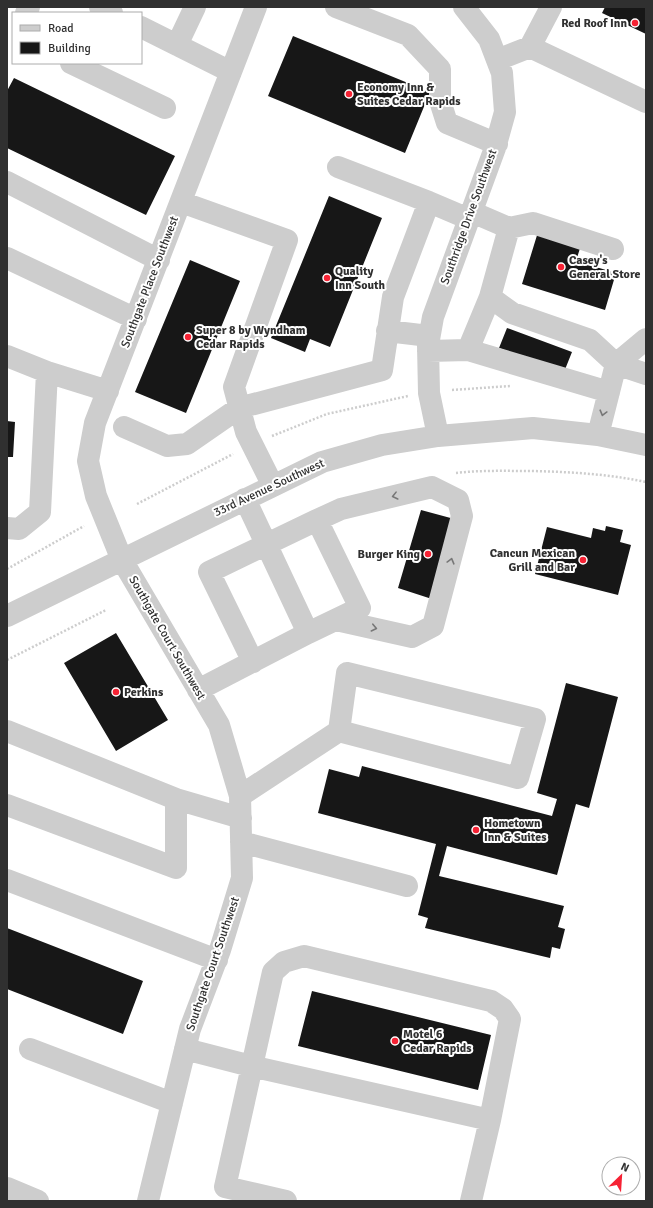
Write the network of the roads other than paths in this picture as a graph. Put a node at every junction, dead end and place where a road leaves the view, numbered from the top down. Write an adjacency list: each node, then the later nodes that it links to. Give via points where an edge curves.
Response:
1 (100, 7): 7 (street)
2 (195, 7): 9 (street)
3 (256, 7): 13 (street, Southgate Place Southwest)
4 (336, 7): 16 (street, via 408,35 440,69 440,101 447,123)
5 (464, 7): 11 (street, Southridge Drive Southwest, via 489,39)
6 (551, 7): 10 (street)
7 (110, 12)
8 (142, 28): 9 (street)
9 (177, 45): 13 (street)
10 (530, 47): 11 (street); 14 (street)
11 (497, 60): 16 (street, Southridge Drive Southwest, via 502,73 505,112)
12 (73, 64): 15 (street)
13 (231, 72): 19 (street, Southgate Place Southwest)
14 (646, 102)
15 (165, 108)
16 (497, 144): 21 (street, Southridge Drive Southwest)
17 (338, 167): 20 (street)
18 (7, 182): 25 (street)
19 (181, 202): 25 (street, Southgate Place Southwest); 38 (street, via 287,240 234,387)
20 (429, 202): 21 (street); 28 (street, via 393,297)
21 (470, 215): 22 (street); 30 (street, Southridge Drive Southwest, via 433,316)
22 (510, 228): 23 (street, via 533,223); 26 (street)
23 (613, 249)
24 (7, 258): 27 (street)
25 (159, 260): 27 (street, Southgate Place Southwest)
26 (490, 297): 31 (street); 33 (street, via 512,313 590,340)
27 (136, 320): 36 (street, Southgate Place Southwest)
28 (387, 331): 30 (street); 38 (street, via 382,370)
29 (646, 340): 33 (street)
30 (428, 343): 31 (street); 41 (street, Southridge Drive Southwest, via 429,393)
31 (468, 350): 37 (street)
32 (7, 356): 34 (street)
33 (616, 364): 35 (street); 37 (street)
34 (47, 372): 36 (street); 46 (street, via 40,512 19,529)
35 (646, 374)
36 (108, 391): 48 (street, Southgate Place Southwest, via 95,423 88,461 96,496)
37 (609, 392): 40 (street, one-way to 40)
38 (239, 408): 39 (street, via 187,444 167,446); 43 (street, via 246,432)
39 (124, 427)
40 (598, 435): 41 (street, 33rd Avenue Southwest, via 533,428); 42 (street, 33rd Avenue Southwest)
41 (438, 436): 43 (street, 33rd Avenue Southwest, via 382,444 322,462)
42 (646, 445)
43 (273, 486): 44 (street, 33rd Avenue Southwest)
44 (245, 499): 47 (street); 48 (street, 33rd Avenue Southwest)
45 (317, 520): 47 (street); 50 (street, via 360,608); 50 (street, one-way to 45, via 412,637 433,626 462,516 458,500 432,487 341,509)
46 (7, 528)
47 (266, 544): 51 (street); 52 (street, via 209,572)
48 (122, 560): 49 (street, 33rd Avenue Southwest); 53 (street, Southgate Court Southwest)
49 (7, 616)
50 (336, 620): 51 (street)
51 (308, 633): 52 (street)
52 (253, 662): 53 (street)
53 (198, 690): 56 (street, Southgate Court Southwest, via 219,725)
54 (339, 730): 54 (street, via 346,674 535,719 518,778); 56 (street)
55 (7, 731): 57 (street)
56 (240, 796): 59 (street, Southgate Court Southwest)
57 (176, 799): 58 (street, via 176,868); 59 (street)
58 (7, 805)
59 (241, 818): 60 (street, Southgate Court Southwest)
60 (242, 842): 62 (street); 63 (street, Southgate Court Southwest, via 242,878)
61 (7, 880): 63 (street)
62 (407, 886)
63 (217, 960): 65 (street, Southgate Court Southwest, via 190,1029)
64 (30, 1049): 67 (street)
65 (185, 1049): 66 (street); 67 (street, Southgate Court Southwest)
66 (251, 1066): 68 (street); 68 (street, via 273,972 284,962 304,956 491,1001 503,1009 510,1019); 72 (street, via 225,1187)
67 (172, 1102): 71 (street, Southgate Court Southwest)
68 (490, 1120): 73 (street)
69 (7, 1188): 70 (street)
70 (38, 1201)
71 (148, 1201)
72 (286, 1201)
73 (470, 1201)

